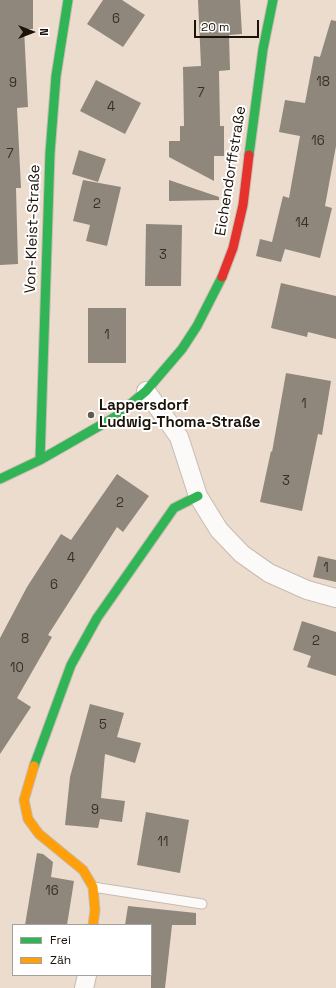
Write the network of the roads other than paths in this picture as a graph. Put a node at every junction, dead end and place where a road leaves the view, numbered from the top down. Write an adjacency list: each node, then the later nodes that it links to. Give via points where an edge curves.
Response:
1 (68, 0): 4 (street, Von-Kleist-Straße, via 56,76 50,153)
2 (273, 0): 3 (street, Eichendorffstraße, via 263,49 243,204 233,248 197,326 182,349)
3 (146, 391): 4 (street, Eichendorffstraße, via 115,417); 6 (street, via 179,437)
4 (40, 460): 5 (street, Eichendorffstraße)
5 (0, 479)
6 (198, 496): 7 (street, via 219,530 242,554 270,573 307,590); 8 (street, via 174,508 97,618 71,665 28,782 24,800 28,819 39,834 83,870)
7 (336, 598)
8 (93, 887): 9 (lane); 10 (street)
9 (202, 904)
10 (94, 924)
11 (87, 976): 12 (street)
12 (84, 988)

